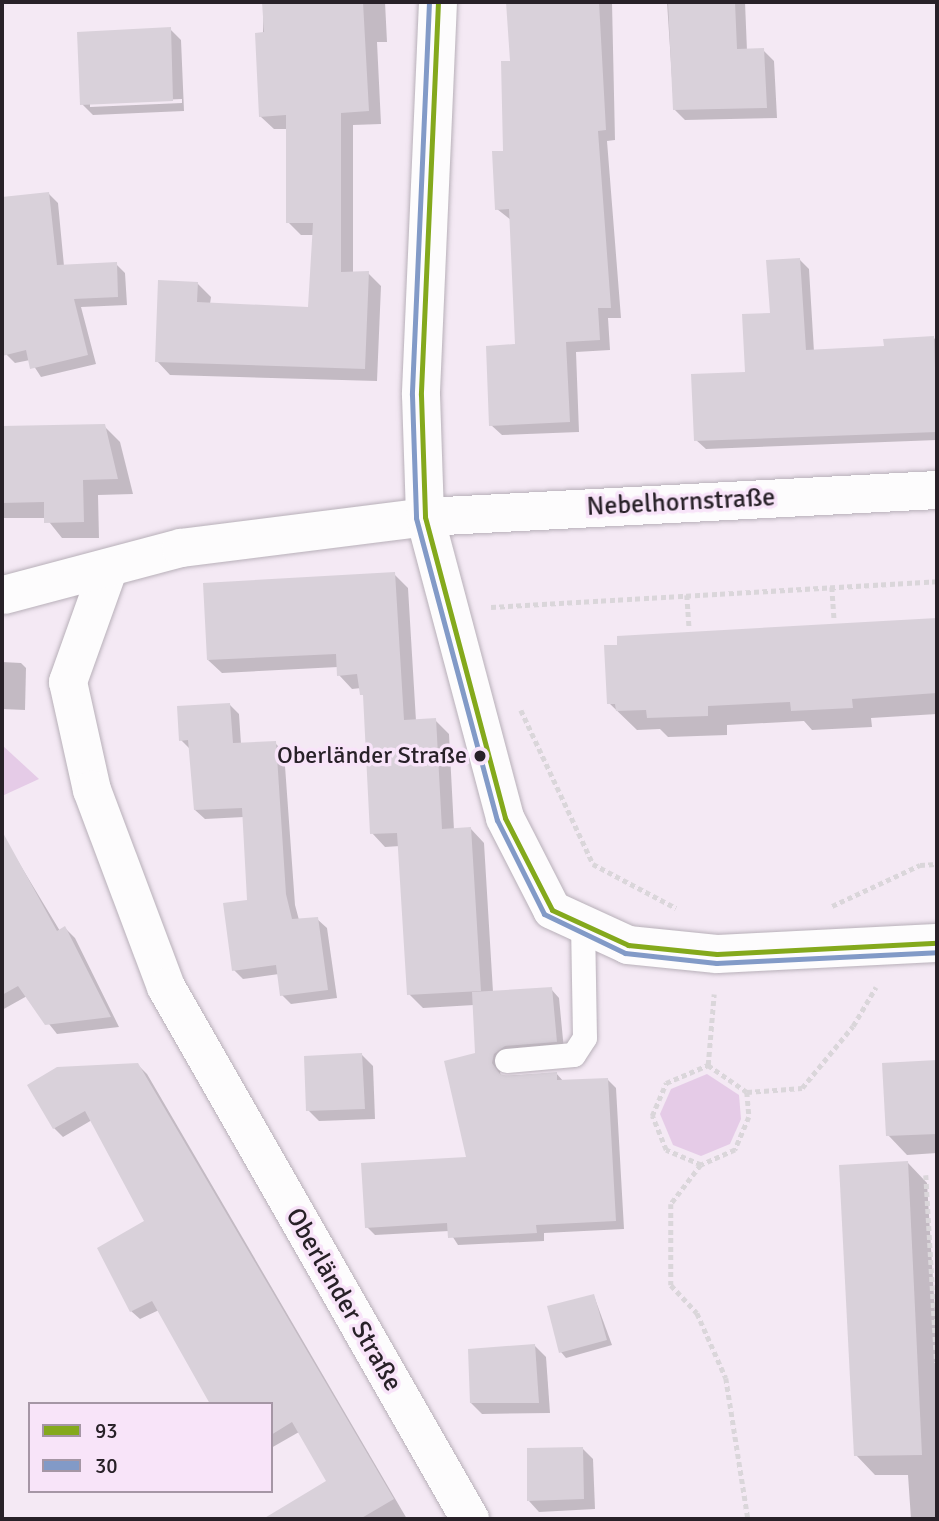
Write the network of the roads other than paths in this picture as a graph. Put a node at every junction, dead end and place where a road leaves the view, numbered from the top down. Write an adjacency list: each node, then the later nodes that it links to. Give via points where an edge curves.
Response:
1 (438, 2): 3 (street, via 421,395)
2 (937, 490): 3 (street, Nebelhornstraße)
3 (425, 517): 4 (street, via 181,548); 6 (street, via 505,818 552,910)
4 (108, 570): 5 (street); 9 (street, Oberländer Straße, via 68,682 92,790 166,988)
5 (3, 594)
6 (583, 924): 7 (street, via 628,945 717,954); 8 (lane, via 585,1038 574,1055)
7 (937, 943)
8 (507, 1061)
9 (471, 1519)

